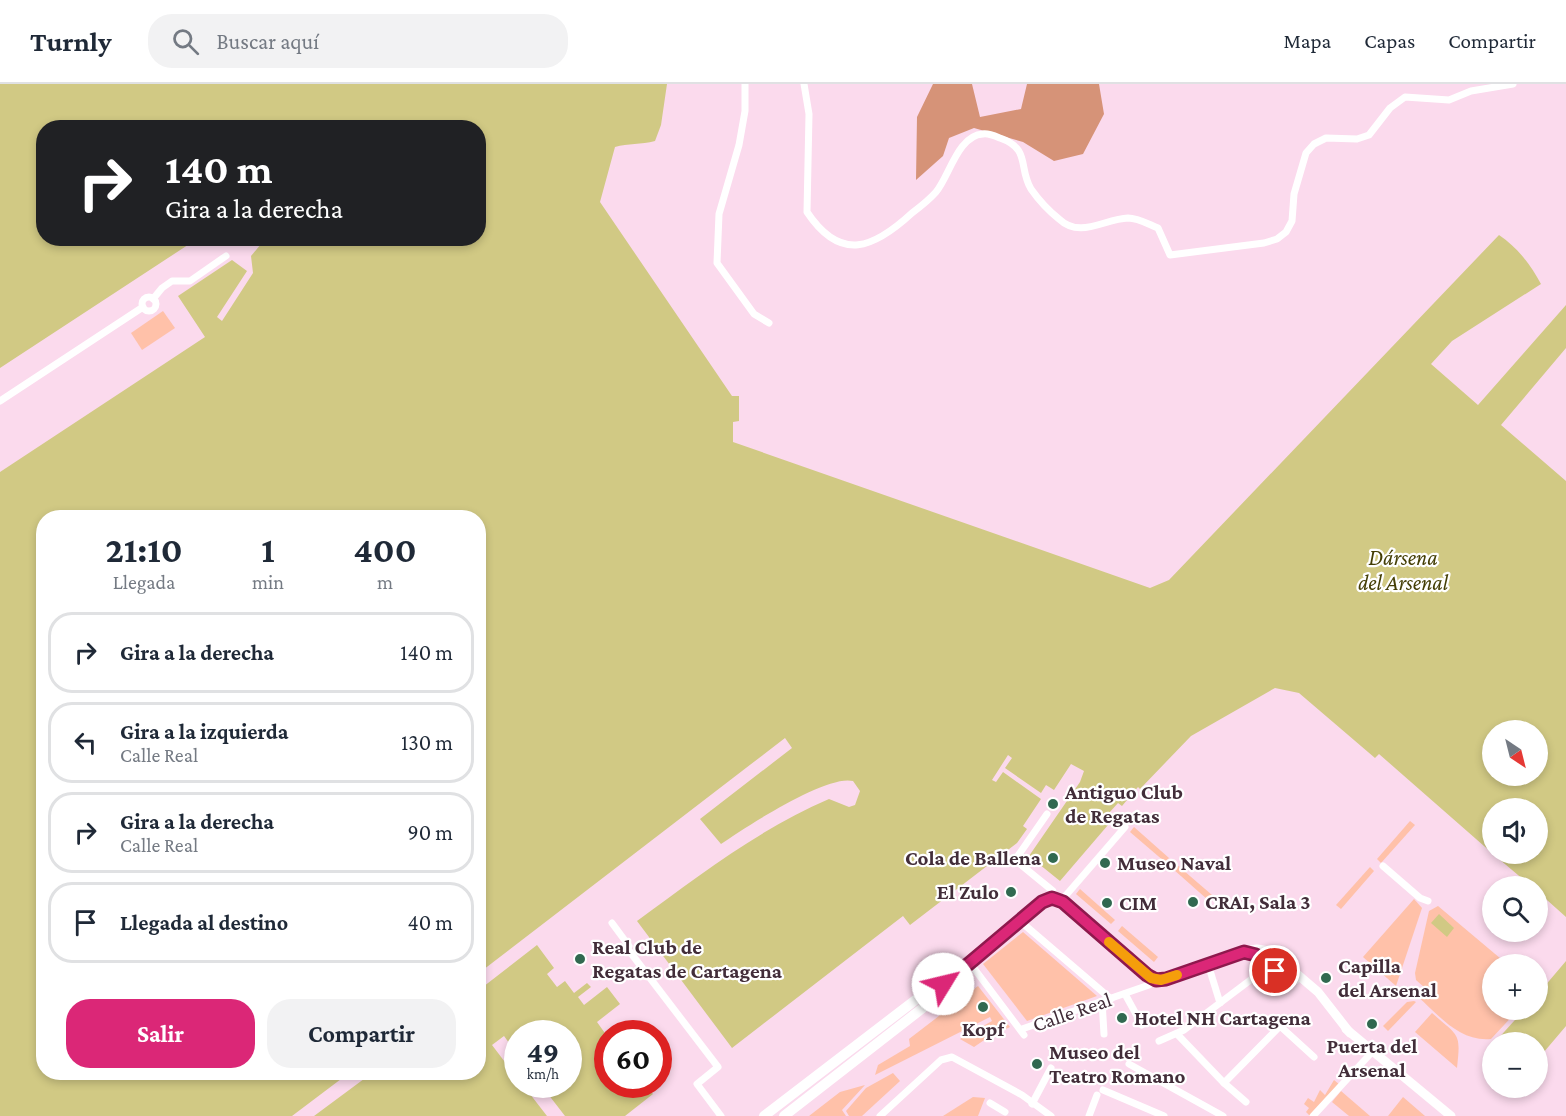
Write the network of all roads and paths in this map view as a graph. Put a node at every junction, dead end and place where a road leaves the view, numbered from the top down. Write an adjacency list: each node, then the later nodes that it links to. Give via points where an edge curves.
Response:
1 (745, 84): 5 (street, via 739,145 719,214 717,263 754,314)
2 (804, 84): 3 (street, via 809,114 807,212 838,241 863,246 900,225 936,192 965,144 982,134 1007,140 1018,148 1032,189 1059,220 1080,229 1127,218 1139,220 1158,228 1170,255 1277,239 1292,221 1294,194 1306,153 1314,144 1326,138 1357,139 1369,135 1390,108 1405,97 1449,100 1472,91)
3 (1513, 84)
4 (226, 256): 6 (street, via 190,281 172,281 153,299 145,299 143,307)
5 (769, 323)
6 (0, 401)
7 (1047, 814): 10 (street, via 1015,860 1053,891)
8 (1125, 827): 12 (street)
9 (1383, 866): 11 (street)
10 (1052, 898): 12 (street); 13 (street)
11 (1428, 901)
12 (1063, 902): 23 (main road)
13 (1020, 921): 17 (street); 26 (street)
14 (612, 924): 45 (street, via 718,1067 696,1084)
15 (1236, 954): 16 (main road, via 1257,948); 18 (main road); 19 (main road, via 1253,954)
16 (1277, 954): 19 (main road, via 1264,954); 20 (main road, via 1281,964); 31 (main road, via 1323,997)
17 (970, 963): 21 (street); 27 (street, Calle Real, via 1023,1032)
18 (1208, 964): 23 (main road, via 1166,979); 28 (street)
19 (1263, 966): 20 (main road); 28 (street)
20 (1276, 970): 31 (main road, via 1298,982)
21 (959, 972): 22 (main road, via 950,970); 24 (main road, via 961,982)
22 (943, 975): 24 (main road, via 943,984); 46 (main road)
23 (1151, 978): 25 (street, Calle Real, via 1149,985)
24 (952, 989): 47 (main road)
25 (1125, 994): 26 (street, Calle Real); 29 (street)
26 (1111, 999): 27 (street, Calle Real)
27 (1102, 1001): 32 (street)
28 (1220, 1003): 30 (street)
29 (1142, 1025)
30 (1181, 1032): 33 (street); 38 (street)
31 (1350, 1033): 34 (main road)
32 (1104, 1034)
33 (1159, 1041)
34 (1373, 1052): 52 (street); 53 (main road); 54 (main road, via 1408,1072)
35 (1314, 1057): 38 (street, via 1280,1026)
36 (1129, 1064): 51 (street)
37 (1051, 1068): 41 (street)
38 (1224, 1083): 40 (street)
39 (990, 1102): 42 (street)
40 (1246, 1102)
41 (1032, 1104): 44 (street); 48 (street, via 1023,1095 949,1057 940,1060)
42 (1005, 1112)
43 (1154, 1114): 49 (street, via 1100,1093); 50 (street)
44 (1048, 1115)
45 (722, 1116)
46 (764, 1116)
47 (784, 1116)
48 (880, 1116)
49 (1089, 1116)
50 (1164, 1116)
51 (1223, 1116)
52 (1313, 1116)
53 (1451, 1116)
54 (1459, 1116)

